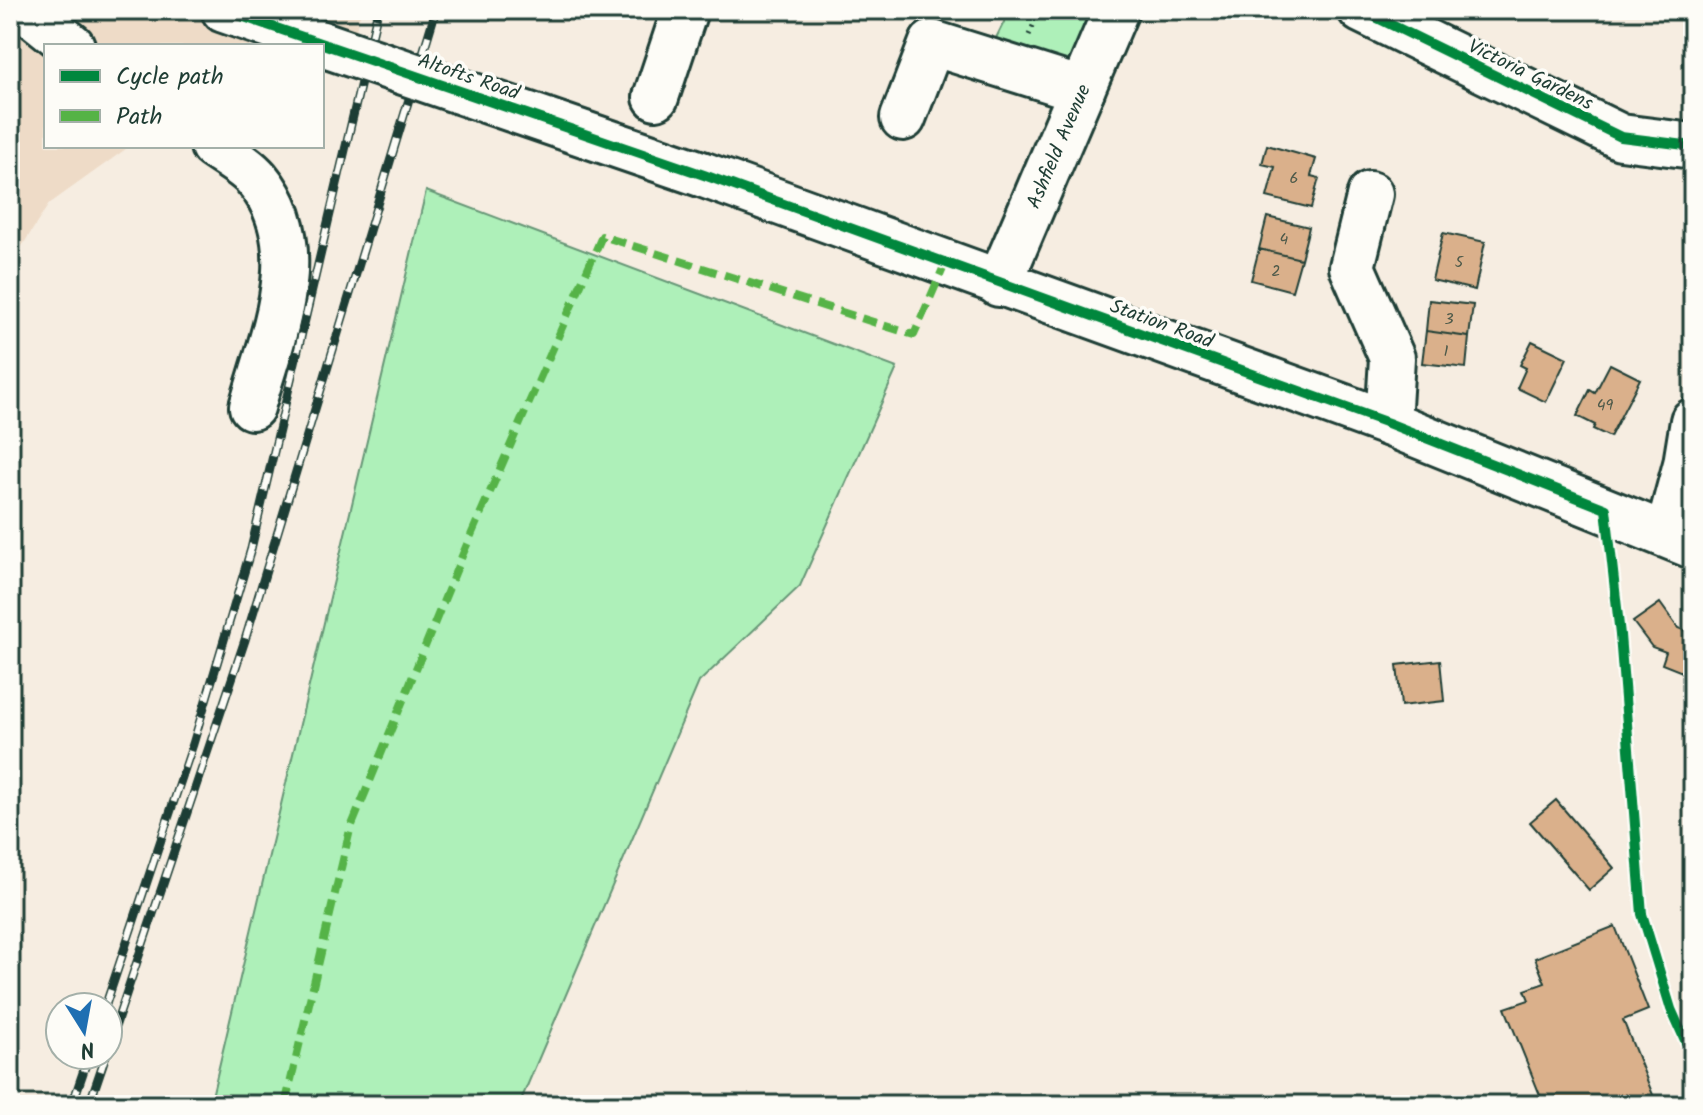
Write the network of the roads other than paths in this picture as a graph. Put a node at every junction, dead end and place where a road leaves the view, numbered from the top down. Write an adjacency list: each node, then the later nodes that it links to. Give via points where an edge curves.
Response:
1 (27, 10): 6 (street)
2 (224, 10): 7 (street, Altofts Road, bridge)
3 (685, 10): 10 (street)
4 (1116, 10): 9 (street, Ashfield Avenue)
5 (1389, 16): 12 (street, Victoria Gardens, via 1512,86 1621,137)
6 (70, 44)
7 (322, 44)
8 (324, 45): 14 (street, Altofts Road, bridge)
9 (1082, 90): 11 (street, via 932,43); 16 (street, Ashfield Avenue)
10 (656, 97)
11 (903, 118)
12 (1693, 146)
13 (216, 148): 17 (street, via 257,178 280,219 287,253 284,292)
14 (704, 175): 16 (street, Station Road)
15 (1376, 222): 19 (street, via 1352,267 1392,358)
16 (999, 284): 19 (street, Station Road)
17 (252, 407)
18 (1693, 421): 20 (street)
19 (1388, 423): 20 (street, Station Road)
20 (1680, 541)

